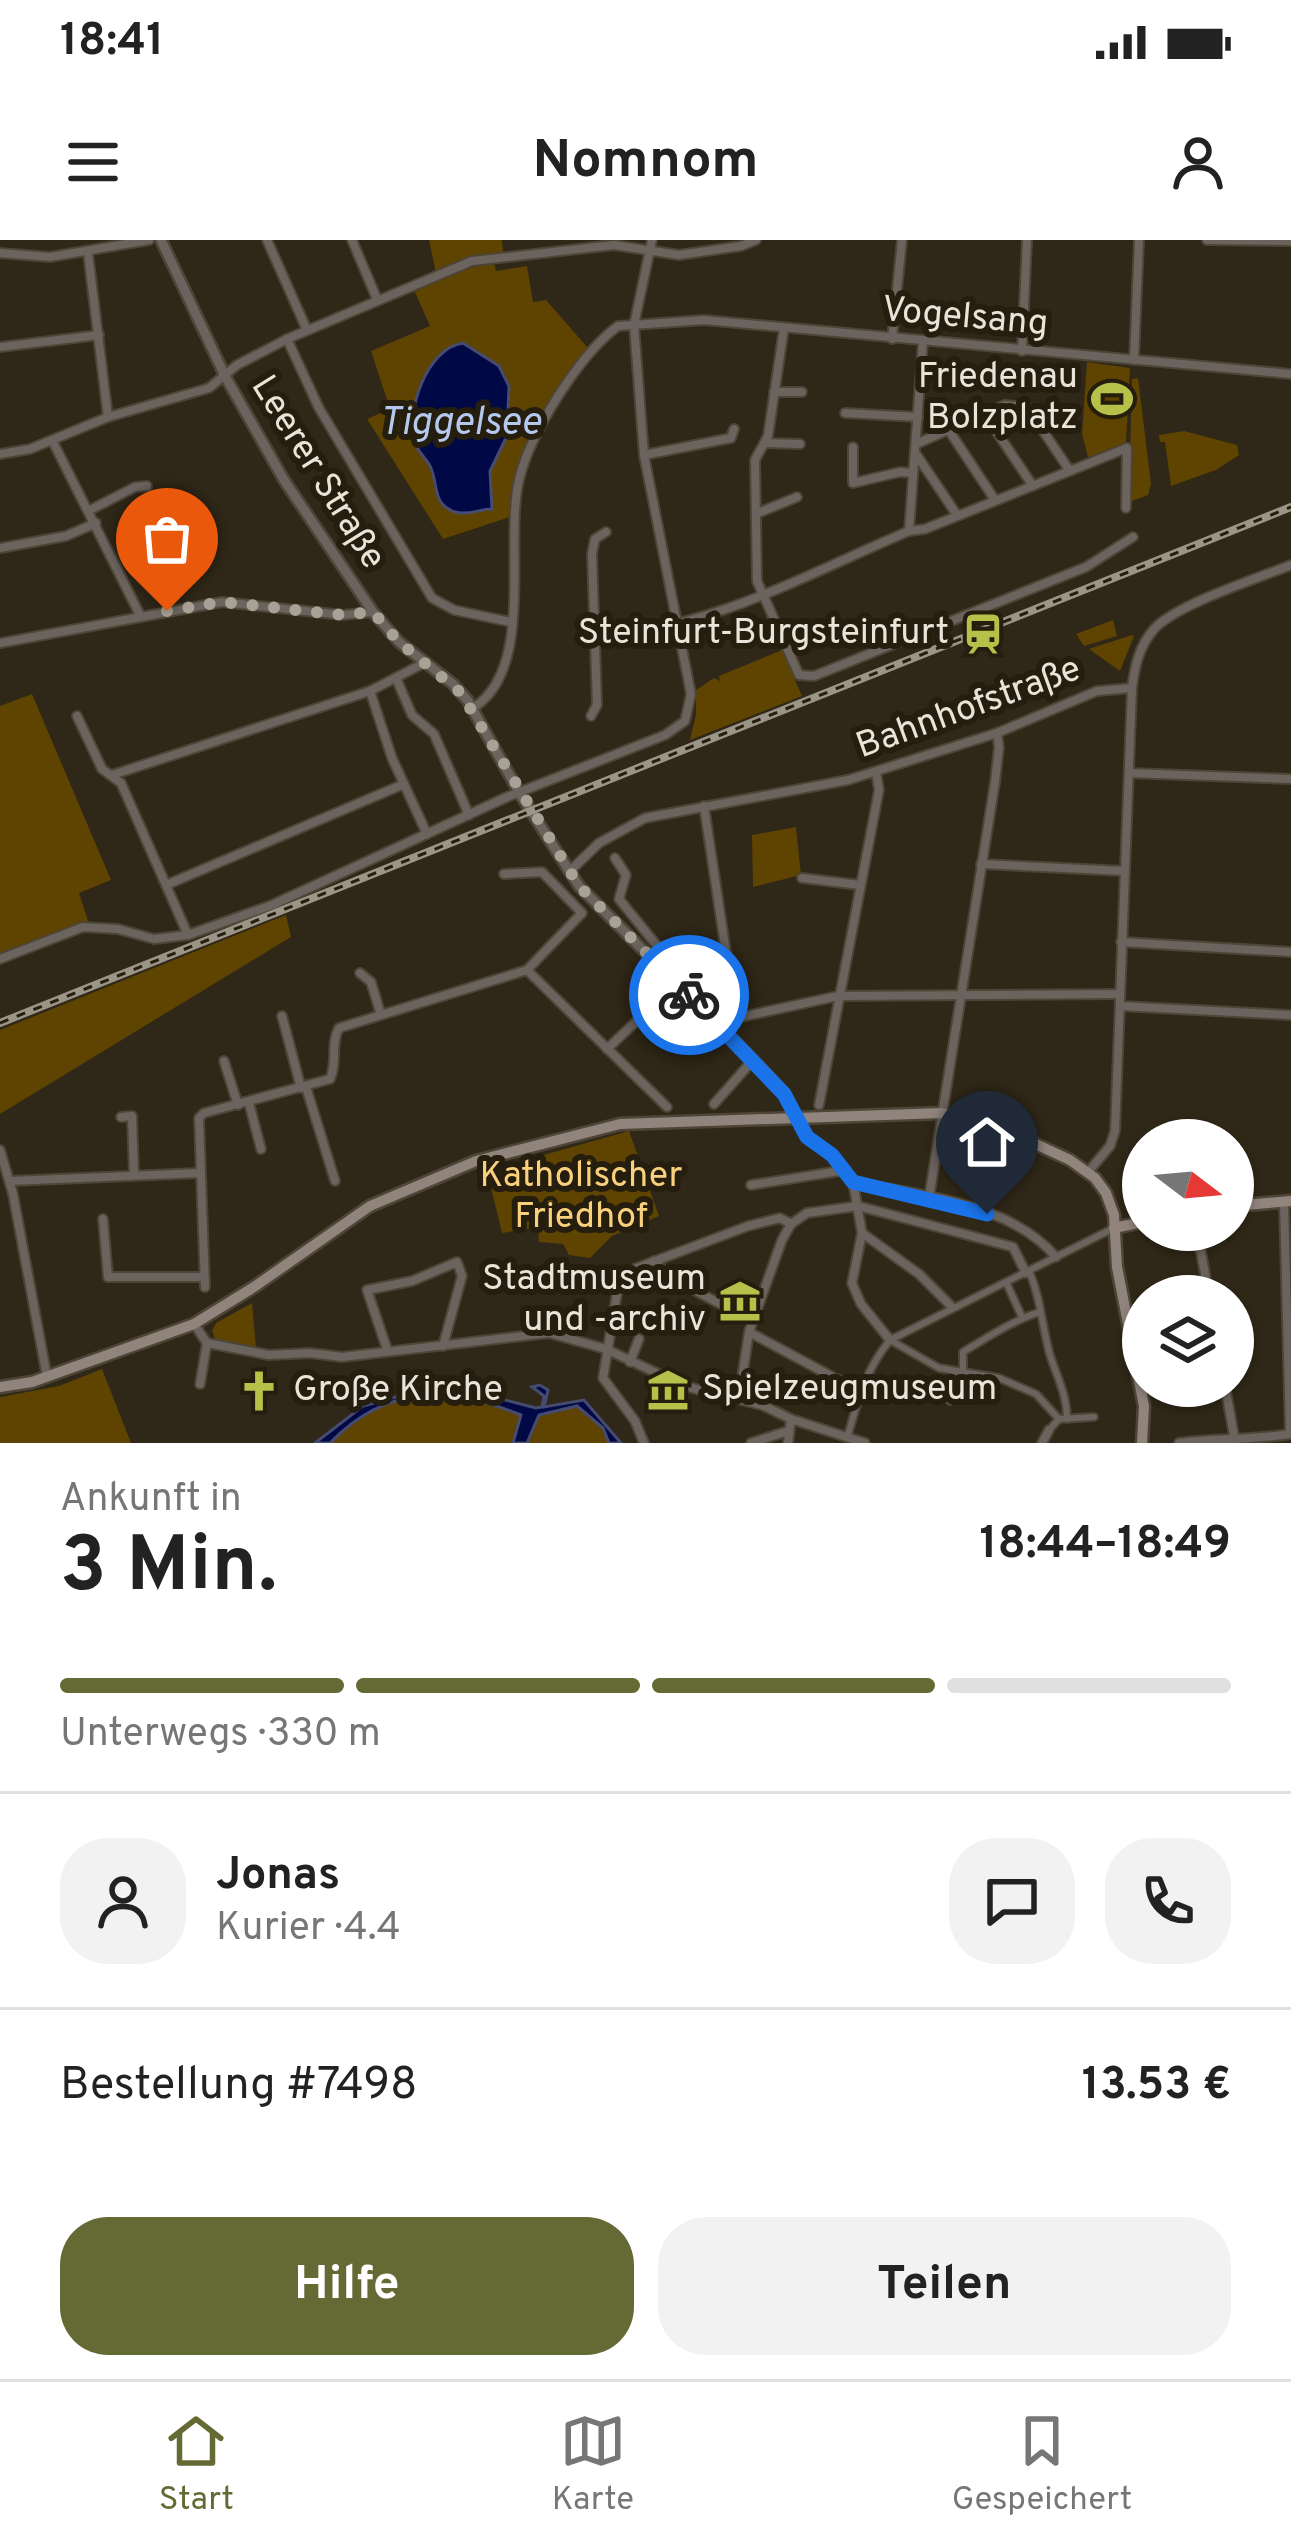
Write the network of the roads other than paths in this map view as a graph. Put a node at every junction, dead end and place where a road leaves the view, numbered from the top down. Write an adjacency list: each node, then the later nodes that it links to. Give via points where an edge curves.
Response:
1 (149, 240): 13 (street)
2 (161, 240): 27 (street, Leerer Straße)
3 (267, 240): 18 (street)
4 (352, 240): 15 (street)
5 (652, 240): 14 (street)
6 (757, 240): 14 (street)
7 (902, 240): 21 (street)
8 (1027, 240): 24 (street)
9 (1139, 240): 25 (street)
10 (1207, 240): 11 (street)
11 (1291, 242)
12 (0, 253): 13 (street)
13 (88, 253): 19 (street)
14 (652, 254): 15 (street, via 614,245 472,261); 16 (street)
15 (377, 299): 18 (street)
16 (634, 326): 17 (street, Vogelsang, via 704,320); 42 (street); 62 (street, via 618,326 588,356 523,467)
17 (784, 328): 21 (street, Vogelsang); 28 (street)
18 (307, 330): 20 (street)
19 (99, 335): 23 (street); 32 (street)
20 (287, 339): 27 (street); 62 (street, via 432,598)
21 (892, 339): 22 (street, Vogelsang)
22 (923, 341): 24 (street, Vogelsang); 33 (street)
23 (0, 347)
24 (1022, 351): 25 (street, Vogelsang)
25 (1134, 360): 26 (street, Vogelsang)
26 (1291, 374)
27 (225, 376): 32 (street); 60 (street, Leerer Straße)
28 (774, 392): 29 (street); 37 (street)
29 (802, 392)
30 (845, 413): 33 (street)
31 (984, 413): 35 (street); 43 (street, via 1027,407); 46 (street)
32 (108, 418): 36 (street)
33 (918, 418): 40 (street)
34 (734, 428): 42 (street, via 731,438)
35 (948, 430): 40 (street); 48 (street)
36 (53, 442): 41 (street); 50 (street)
37 (766, 443): 38 (street); 51 (street, via 755,460)
38 (800, 444)
39 (854, 447): 44 (street, via 853,483)
40 (916, 448): 44 (street); 52 (street)
41 (0, 454)
42 (644, 455): 63 (street)
43 (1070, 472): 46 (street); 49 (street, via 1127,448)
44 (913, 473): 54 (street)
45 (147, 486): 50 (street)
46 (1034, 486): 48 (street)
47 (797, 497): 51 (street)
48 (995, 500): 52 (street)
49 (1126, 508)
50 (90, 510): 53 (street)
51 (758, 513): 59 (street)
52 (957, 515): 54 (street)
53 (96, 524): 57 (street); 61 (street)
54 (909, 530): 59 (street)
55 (606, 532): 64 (street, via 592,554)
56 (1133, 537): 59 (street, via 1086,567 808,677 797,672)
57 (0, 548)
58 (1291, 565): 68 (street, via 1165,619 1139,653)
59 (762, 593): 63 (street)
60 (373, 612): 61 (street, via 222,602); 66 (street, Leerer Straße)
61 (141, 616): 65 (street)
62 (511, 622): 70 (street, via 500,679)
63 (677, 626): 64 (street); 79 (street, via 690,713 670,733)
64 (593, 636): 72 (street)
65 (0, 643)
66 (425, 662): 67 (street); 70 (street, Leerer Straße)
67 (396, 678): 69 (street); 81 (street, via 412,715 434,734)
68 (1132, 688): 73 (street, Bahnhofstraße, via 1097,691); 75 (street, Bahnhofstraße)
69 (370, 691): 76 (street); 78 (street)
70 (473, 708): 79 (street, Leerer Straße)
71 (77, 716): 76 (street)
72 (591, 716)
73 (997, 733): 74 (street, Bahnhofstraße); 84 (street)
74 (876, 772): 80 (street, Bahnhofstraße); 90 (street)
75 (1129, 773): 77 (street); 86 (street, Bahnhofstraße)
76 (112, 775): 89 (street)
77 (1291, 779)
78 (404, 784): 82 (street); 89 (street)
79 (520, 794): 81 (street); 85 (street, Leerer Straße)
80 (704, 806): 85 (street, Bahnhofstraße, via 635,822); 97 (street)
81 (469, 815): 82 (street)
82 (427, 834): 91 (street)
83 (615, 858): 97 (street, via 626,875 619,899 676,969 698,985)
84 (981, 864): 86 (street); 99 (street)
85 (569, 872): 98 (street, Leerer Straße)
86 (1124, 872): 92 (street, Bahnhofstraße)
87 (504, 874): 95 (street, via 542,872 582,913)
88 (802, 878): 90 (street)
89 (166, 885): 91 (street)
90 (860, 885): 101 (street)
91 (188, 935): 94 (street, via 154,939 93,926)
92 (1121, 942): 93 (street); 100 (street, Bahnhofstraße)
93 (1291, 952)
94 (0, 959)
95 (527, 970): 103 (street); 108 (street)
96 (359, 973): 103 (street, via 371,982)
97 (730, 979): 106 (street)
98 (677, 983): 107 (street, Leerer Straße); 108 (street)
99 (961, 994): 100 (street); 101 (street); 117 (street)
100 (1120, 994): 102 (street, Bahnhofstraße)
101 (838, 996): 106 (street); 115 (street)
102 (1120, 1006): 104 (street); 123 (street, Bahnhofstraße, via 1115,1131)
103 (381, 1015): 111 (street, via 339,1028 330,1079)
104 (1291, 1015)
105 (282, 1016): 111 (street)
106 (741, 1017): 107 (street)
107 (722, 1027): 109 (street, Leerer Straße)
108 (607, 1049): 116 (street)
109 (753, 1060): 113 (street); 119 (street, Leerer Straße)
110 (224, 1061): 114 (street)
111 (303, 1088): 112 (street); 127 (street)
112 (249, 1102): 114 (street); 120 (street)
113 (714, 1104)
114 (238, 1105): 124 (street, via 199,1118)
115 (819, 1105)
116 (667, 1107)
117 (942, 1114): 119 (main road); 123 (main road, via 1012,1133); 130 (street)
118 (121, 1117): 125 (street, via 132,1116)
119 (796, 1118): 122 (street, Leerer Straße); 147 (main road, via 620,1124 476,1161 370,1206)
120 (261, 1149)
121 (0, 1150): 126 (street)
122 (846, 1170): 128 (street, Leerer Straße); 129 (street)
123 (1088, 1172): 137 (main road, via 1112,1205)
124 (200, 1173): 125 (street); 134 (street, via 205,1282 108,1276)
125 (134, 1174): 126 (street)
126 (10, 1180): 158 (street)
127 (335, 1181)
128 (853, 1182): 130 (street); 133 (street, Leerer Straße)
129 (751, 1185)
130 (929, 1198): 139 (street, via 1012,1220)
131 (1287, 1202): 132 (main road); 170 (street)
132 (1254, 1204)
133 (857, 1206): 135 (street); 138 (street, Leerer Straße); 141 (street, via 1013,1247)
134 (104, 1219)
135 (791, 1223): 140 (street, via 748,1226); 146 (street)
136 (1122, 1226): 137 (main road)
137 (1114, 1228): 139 (street); 178 (main road, via 1144,1406)
138 (862, 1233): 143 (street); 150 (street, Leerer Straße, via 855,1294)
139 (1057, 1258): 141 (street)
140 (654, 1261): 146 (street); 153 (street, via 620,1281)
141 (1028, 1272): 142 (street); 144 (street)
142 (1006, 1282): 143 (street); 145 (street)
143 (951, 1306): 150 (street)
144 (1040, 1312): 145 (street); 167 (street, via 1067,1404)
145 (1022, 1317): 156 (street, via 963,1352)
146 (753, 1321): 148 (street)
147 (194, 1324): 151 (street); 158 (main road)
148 (749, 1331): 157 (street); 162 (street)
149 (639, 1339): 155 (street)
150 (890, 1340): 156 (street); 161 (street)
151 (206, 1342): 154 (street, via 342,1358); 159 (street)
152 (443, 1346): 153 (street, via 549,1333); 154 (street); 154 (street, via 461,1276 457,1262 367,1290)
153 (606, 1348): 155 (street); 173 (street, via 603,1378)
154 (387, 1349)
155 (630, 1362): 162 (street, via 683,1386)
156 (959, 1371): 163 (street); 167 (street, via 1036,1394)
157 (831, 1376): 161 (street)
158 (47, 1377): 160 (main road)
159 (200, 1384)
160 (0, 1387)
161 (861, 1388): 171 (street)
162 (739, 1398): 166 (street)
163 (950, 1400)
164 (1229, 1407): 172 (street)
165 (1094, 1417): 167 (street)
166 (791, 1419): 169 (street); 171 (street)
167 (1063, 1419): 168 (street)
168 (1049, 1430): 177 (street)
169 (788, 1431): 174 (street); 175 (street)
170 (1290, 1435): 172 (street)
171 (847, 1439): 176 (street)
172 (1235, 1441): 179 (street)
173 (644, 1443)
174 (751, 1443)
175 (788, 1443)
176 (865, 1443)
177 (1042, 1443)
178 (1142, 1443)
179 (1179, 1443)

